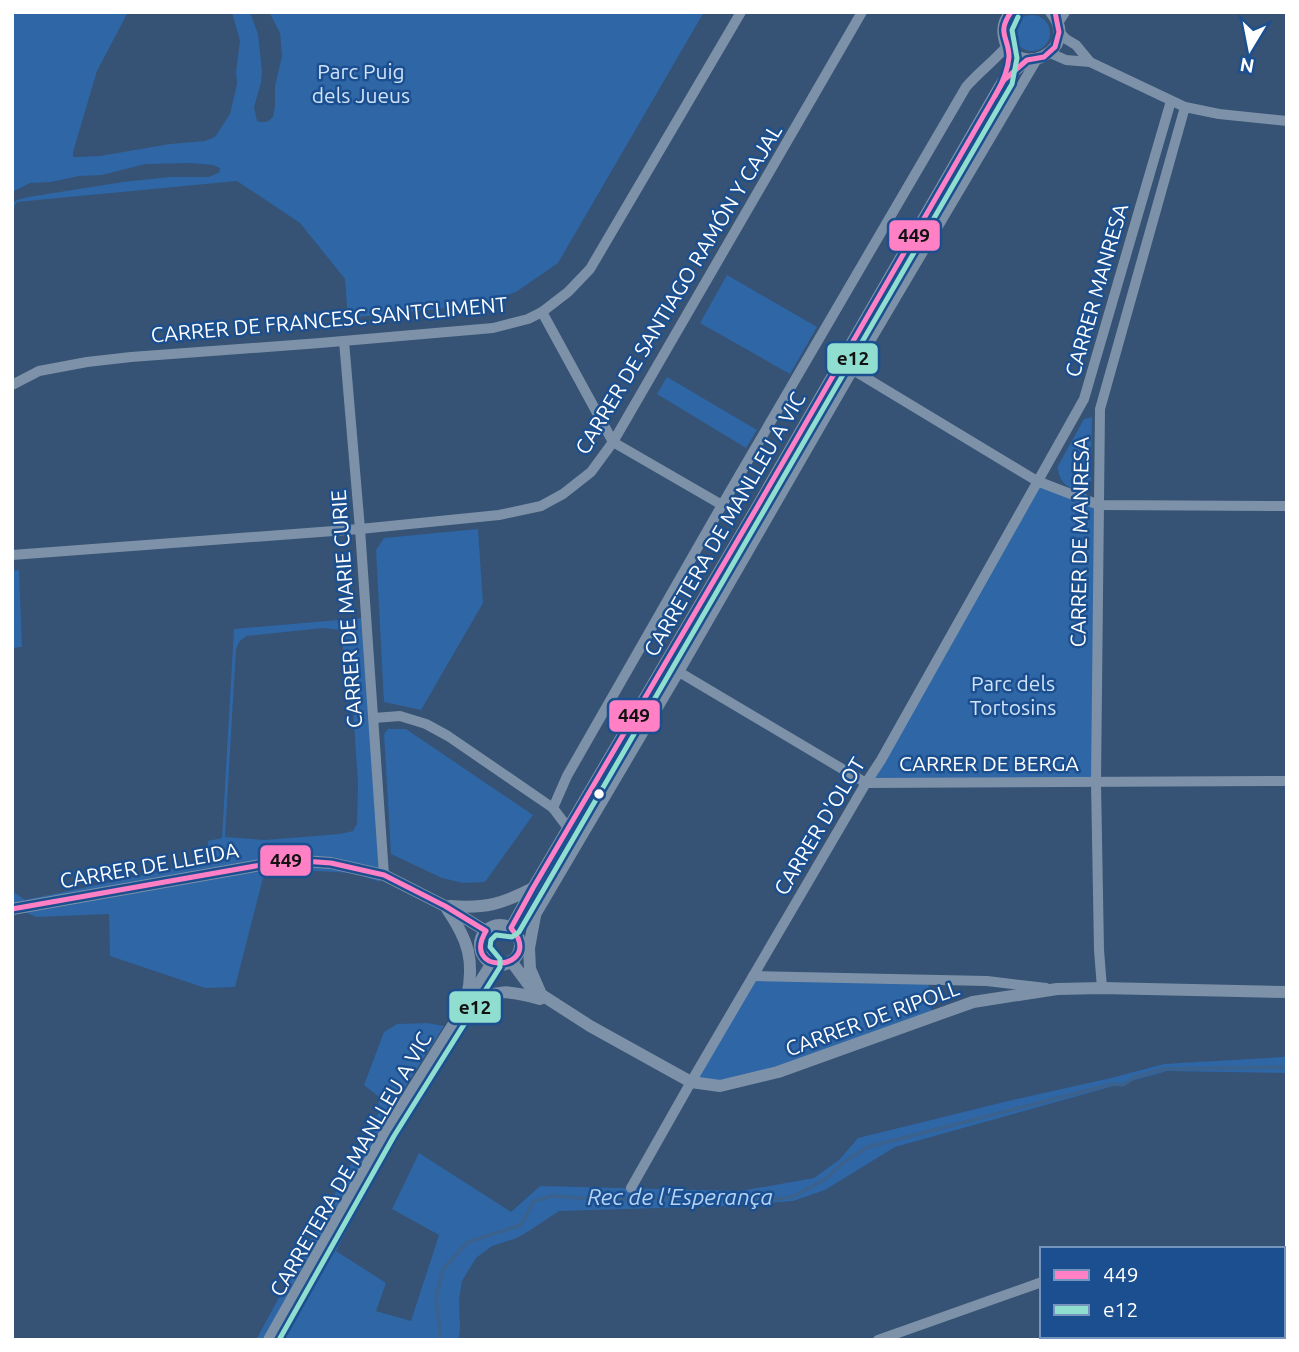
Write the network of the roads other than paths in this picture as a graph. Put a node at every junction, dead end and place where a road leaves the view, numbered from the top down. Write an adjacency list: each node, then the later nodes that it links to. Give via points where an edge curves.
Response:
1 (741, 12): 13 (street, CARRER DE FRANCESC SANTCLIMENT, via 590,269)
2 (862, 12): 17 (street, CARRER DE SANTIAGO RAMÓN Y CAJAL)
3 (1005, 14): 5 (street)
4 (1057, 18): 6 (street, via 1057,43); 8 (street, via 1066,39)
5 (1007, 47): 7 (street, via 1018,57); 9 (street, CARRETERA DE MANLLEU A VIC); 19 (street, CARRETERA DE MANLLEU A VIC, via 967,87)
6 (1050, 53): 7 (street); 8 (street)
7 (1032, 60): 9 (street, CARRETERA DE MANLLEU A VIC); 15 (street, CARRETERA DE MANLLEU A VIC)
8 (1090, 62): 10 (street)
9 (1004, 80): 30 (street, CARRETERA DE MANLLEU A VIC)
10 (1171, 101): 11 (street); 18 (street, CARRER MANRESA, via 1084,399)
11 (1185, 107): 12 (street); 20 (street, CARRER DE MANRESA, via 1100,410)
12 (1287, 119)
13 (542, 312): 14 (street, CARRER DE FRANCESC SANTCLIMENT, via 493,328); 17 (street)
14 (344, 341): 16 (street, CARRER DE FRANCESC SANTCLIMENT, via 88,362 39,371); 22 (street, CARRER DE MARIE CURIE)
15 (852, 370): 18 (street); 24 (street, CARRETERA DE MANLLEU A VIC)
16 (12, 386)
17 (613, 442): 19 (street); 22 (street, CARRER DE SANTIAGO RAMÓN Y CAJAL, via 592,472 541,506 499,515)
18 (1038, 481): 20 (street); 28 (street, CARRER D'OLOT)
19 (722, 505): 29 (street, CARRETERA DE MANLLEU A VIC)
20 (1099, 505): 21 (street); 27 (street, CARRER DE MANRESA)
21 (1287, 506)
22 (360, 529): 23 (street, CARRER DE SANTIAGO RAMÓN Y CAJAL); 25 (street, CARRER DE MARIE CURIE)
23 (12, 555)
24 (679, 672): 28 (street); 35 (street, CARRETERA DE MANLLEU A VIC)
25 (374, 718): 29 (street, via 400,716 426,724); 31 (street, CARRER DE MARIE CURIE)
26 (1287, 781): 27 (street, CARRER DE BERGA)
27 (1096, 782): 28 (street, CARRER DE BERGA); 41 (street, CARRER DE MANRESA)
28 (866, 783): 40 (street, CARRER D'OLOT)
29 (553, 808): 30 (street)
30 (568, 828): 32 (street, CARRETERA DE MANLLEU A VIC)
31 (384, 875): 33 (street, CARRER DE LLEIDA); 34 (street, CARRER DE LLEIDA, via 331,863 289,860)
32 (536, 882): 33 (street, via 492,906); 35 (street, CARRETERA DE MANLLEU A VIC); 36 (street, CARRETERA DE MANLLEU A VIC)
33 (445, 906): 37 (street, CARRER DE LLEIDA); 45 (street, CARRETERA DE MANLLEU A VIC, via 471,959)
34 (12, 909)
35 (535, 916): 44 (street, CARRETERA DE MANLLEU A VIC, via 530,969)
36 (511, 928): 37 (street, via 498,925); 38 (street, via 520,945)
37 (486, 931): 39 (street, via 481,949)
38 (511, 961): 39 (street); 44 (street, CARRER DE RIPOLL, via 531,988)
39 (492, 963): 45 (street, CARRETERA DE MANLLEU A VIC)
40 (753, 975): 42 (street, via 987,981); 46 (street, CARRER D'OLOT)
41 (1102, 988): 42 (street, CARRER DE RIPOLL); 43 (street, CARRER DE RIPOLL)
42 (1057, 989): 46 (street, CARRER DE RIPOLL, via 972,1002 778,1072 720,1086)
43 (1287, 992)
44 (547, 999): 45 (street, via 503,992 484,996); 46 (street, CARRER DE RIPOLL)
45 (465, 1008): 49 (street, CARRETERA DE MANLLEU A VIC, via 386,1132)
46 (691, 1082): 47 (street, CARRER D'OLOT)
47 (631, 1188)
48 (1040, 1284): 50 (street)
49 (269, 1340)
50 (878, 1340)

